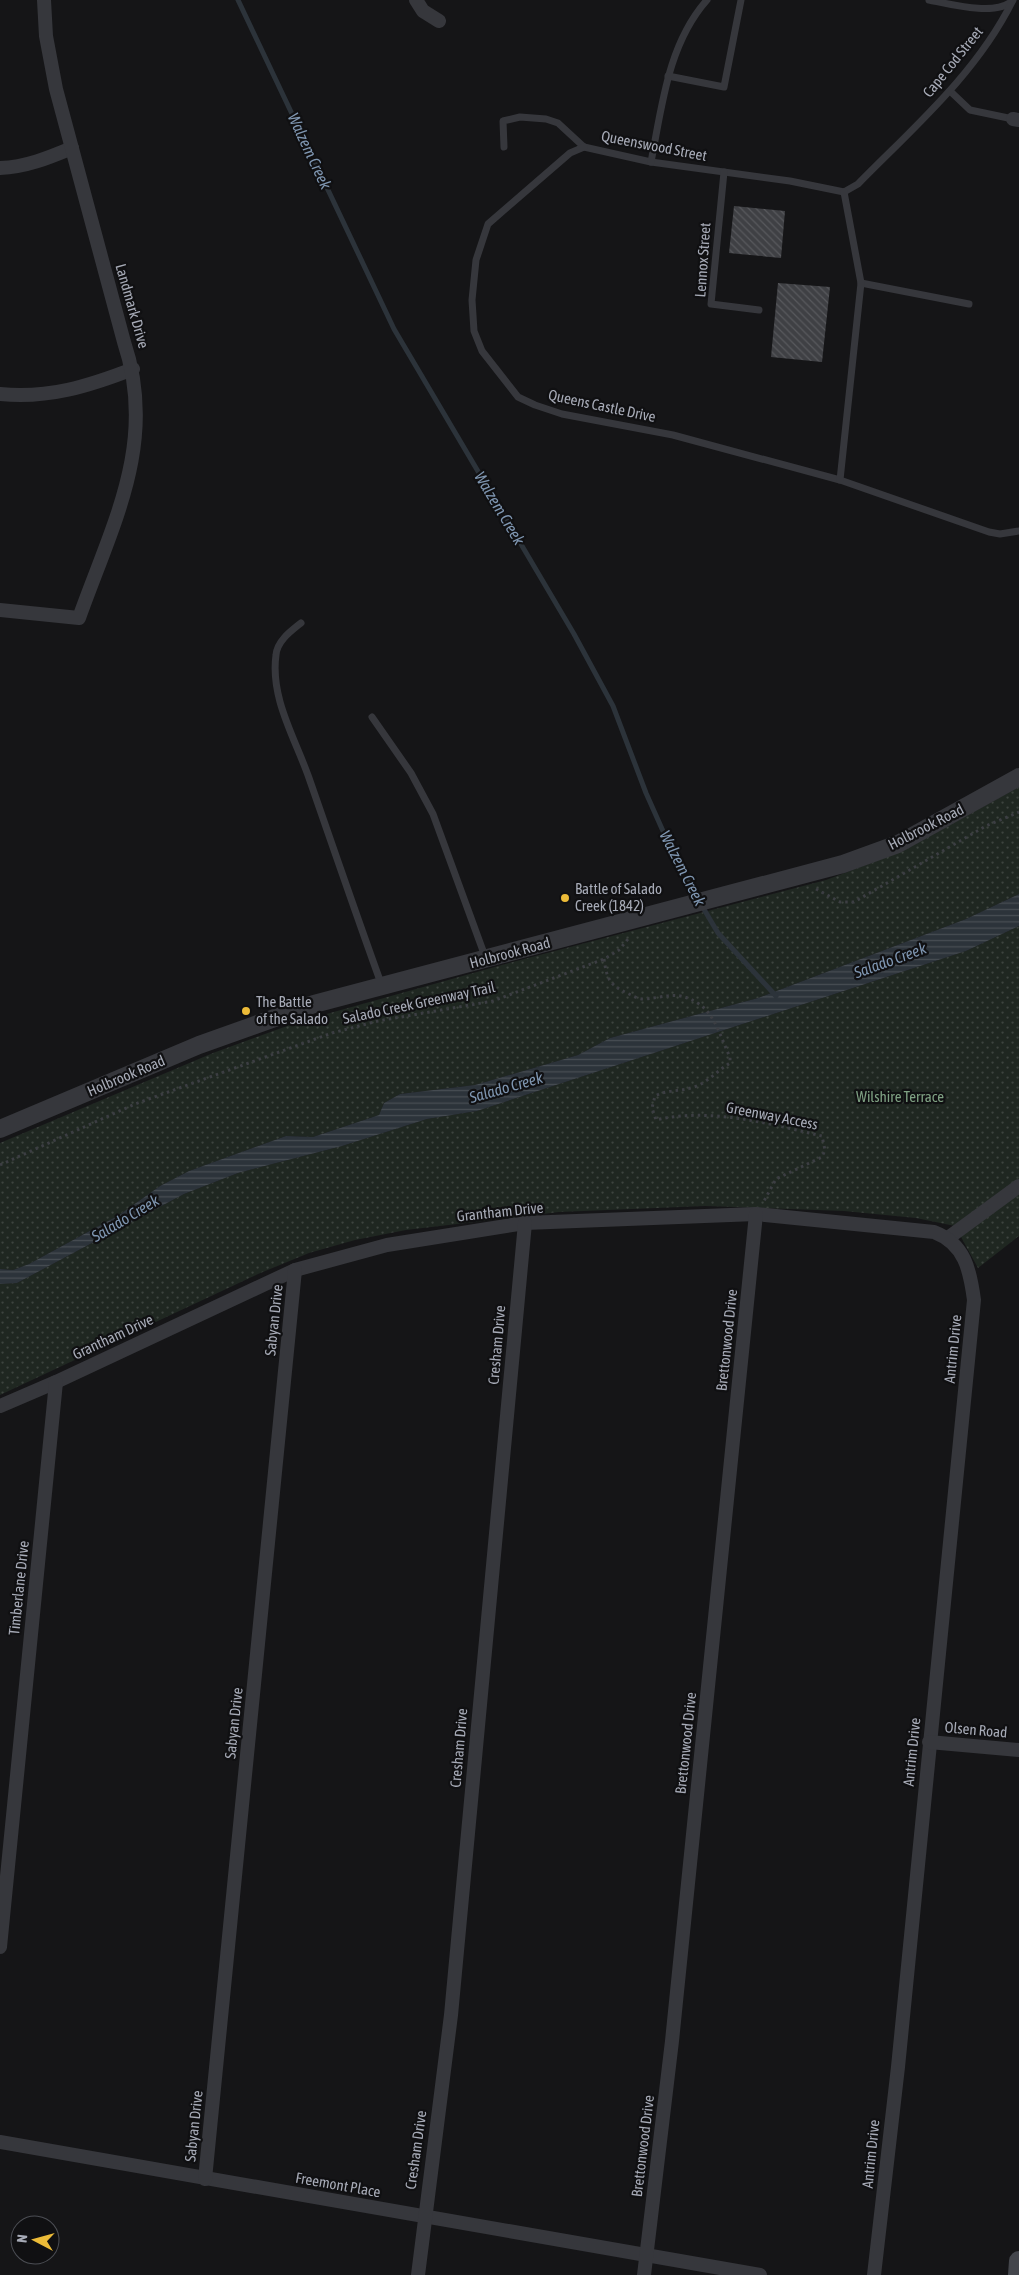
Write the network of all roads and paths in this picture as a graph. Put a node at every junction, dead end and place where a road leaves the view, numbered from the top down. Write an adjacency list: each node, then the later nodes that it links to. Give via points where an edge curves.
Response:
1 (44, 0): 13 (street, Landmark Drive, via 49,58)
2 (416, 0): 7 (street, via 423,11)
3 (707, 0): 8 (lane, via 678,45)
4 (741, 0): 8 (lane, via 724,87)
5 (929, 0): 6 (lane, via 975,8 996,8)
6 (1012, 1): 9 (lane, Cape Cod Street, via 1000,25)
7 (439, 20)
8 (668, 76): 14 (lane)
9 (950, 91): 10 (lane, via 970,110); 17 (lane, Cape Cod Street, via 858,184)
10 (1016, 120)
11 (504, 147): 12 (lane, Queenswood Street, via 503,121 531,117 558,124)
12 (584, 147): 14 (lane, Queenswood Street); 23 (lane, Queens Castle Drive, via 570,153 488,224 482,236 472,300 474,331 482,351 504,382 518,397 562,414 673,435)
13 (72, 148): 15 (street, via 41,161); 21 (street, Landmark Drive)
14 (651, 162): 16 (lane, Queenswood Street)
15 (0, 168)
16 (724, 172): 17 (lane, Queenswood Street); 20 (lane, Lennox Street, via 711,304)
17 (844, 192): 18 (lane)
18 (861, 283): 19 (lane); 23 (lane)
19 (969, 304)
20 (759, 310)
21 (133, 369): 22 (street, via 72,390 26,396); 25 (street, Landmark Drive, via 137,425 133,465 78,618)
22 (0, 394)
23 (840, 480): 24 (lane, Queens Castle Drive, via 989,532)
24 (1019, 531)
25 (0, 610)
26 (301, 623): 34 (lane, via 285,636 276,653 276,678 287,727 307,771)
27 (372, 717): 33 (lane, via 411,773 433,814)
28 (1019, 777): 31 (street, Holbrook Road, via 898,844)
29 (1019, 812): 30 (path, via 986,826 854,902 840,902 819,889)
30 (810, 888)
31 (637, 927): 32 (path, Salado Creek Greenway Trail, via 618,950); 33 (street, Holbrook Road)
32 (604, 958): 36 (path, Salado Creek Greenway Trail, via 493,1001 378,1021 332,1033 135,1104); 38 (path, Greenway Access, via 606,975 615,988 641,999 668,994 700,1004 708,1012 730,1057 730,1063 694,1087 666,1090 655,1096 652,1108 656,1120 711,1116 757,1121 822,1136 825,1150 822,1157 776,1179)
33 (486, 959): 34 (street, Holbrook Road)
34 (382, 986): 35 (street, Holbrook Road, via 314,1004 200,1045)
35 (0, 1129)
36 (0, 1165)
37 (1019, 1186): 40 (street)
38 (756, 1214): 39 (street, Grantham Drive); 40 (street, Grantham Drive, via 934,1232); 50 (street, Brettonwood Drive, via 672,2041)
39 (525, 1223): 41 (street, Grantham Drive, via 387,1245); 49 (street, Cresham Drive, via 450,2015)
40 (948, 1238): 44 (street, Antrim Drive, via 965,1262 972,1280 974,1300)
41 (295, 1270): 42 (street, Grantham Drive); 48 (street, Sabyan Drive)
42 (56, 1382): 43 (street, Grantham Drive); 46 (street, Timberlane Drive)
43 (0, 1406)
44 (929, 1742): 45 (street, Olsen Road); 55 (street, Antrim Drive, via 898,2067)
45 (1019, 1750)
46 (0, 1947)
47 (0, 2142): 48 (street, Freemont Place)
48 (205, 2179): 49 (street, Freemont Place)
49 (424, 2216): 50 (street, Freemont Place); 52 (street, Cresham Drive)
50 (646, 2255): 53 (street, Brettonwood Drive); 54 (street, Freemont Place)
51 (1019, 2261): 56 (main road)
52 (418, 2275)
53 (644, 2275)
54 (760, 2275)
55 (874, 2275)
56 (1018, 2275)

